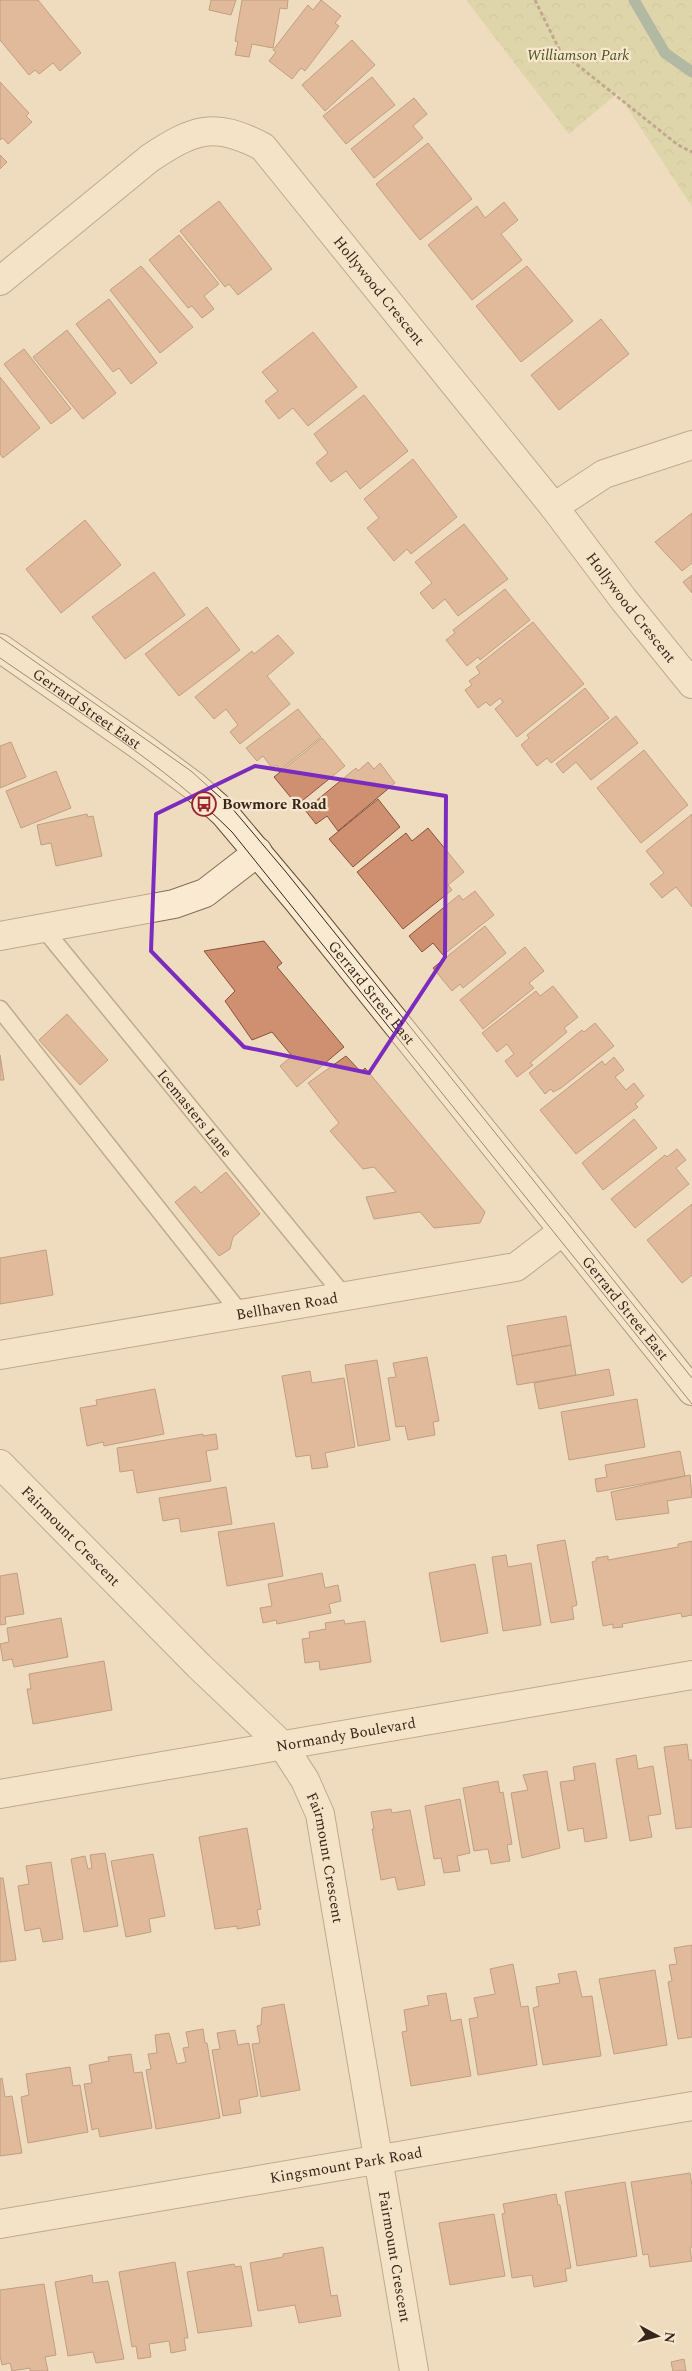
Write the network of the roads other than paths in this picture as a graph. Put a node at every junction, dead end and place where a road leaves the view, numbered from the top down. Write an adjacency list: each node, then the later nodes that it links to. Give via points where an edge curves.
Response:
1 (0, 281): 3 (street, Hollywood Crescent, via 174,142 197,132 240,135 263,147)
2 (692, 445): 3 (street, via 604,474)
3 (554, 507): 5 (street, Hollywood Crescent)
4 (0, 648): 6 (street, Gerrard Street East, via 194,786 224,813)
5 (692, 684)
6 (258, 852): 7 (street, via 197,896 174,904); 10 (street, Gerrard Street East)
7 (44, 929): 8 (street); 11 (lane, Icemasters Lane)
8 (0, 936)
9 (0, 1009): 12 (lane)
10 (563, 1231): 11 (street, Bellhaven Road, via 516,1267); 14 (street, Gerrard Street East)
11 (345, 1297): 12 (street, Bellhaven Road)
12 (242, 1315): 13 (street, Bellhaven Road)
13 (0, 1356)
14 (692, 1391)
15 (0, 1464): 17 (street, Fairmount Crescent, via 199,1666)
16 (692, 1676): 17 (street, Normandy Boulevard)
17 (283, 1746): 18 (street, Normandy Boulevard); 20 (street, Fairmount Crescent, via 305,1780 320,1814)
18 (0, 1794)
19 (692, 2106): 20 (street, Kingsmount Park Road)
20 (378, 2161): 21 (street, Kingsmount Park Road); 22 (street, Fairmount Crescent)
21 (0, 2224)
22 (414, 2371)

